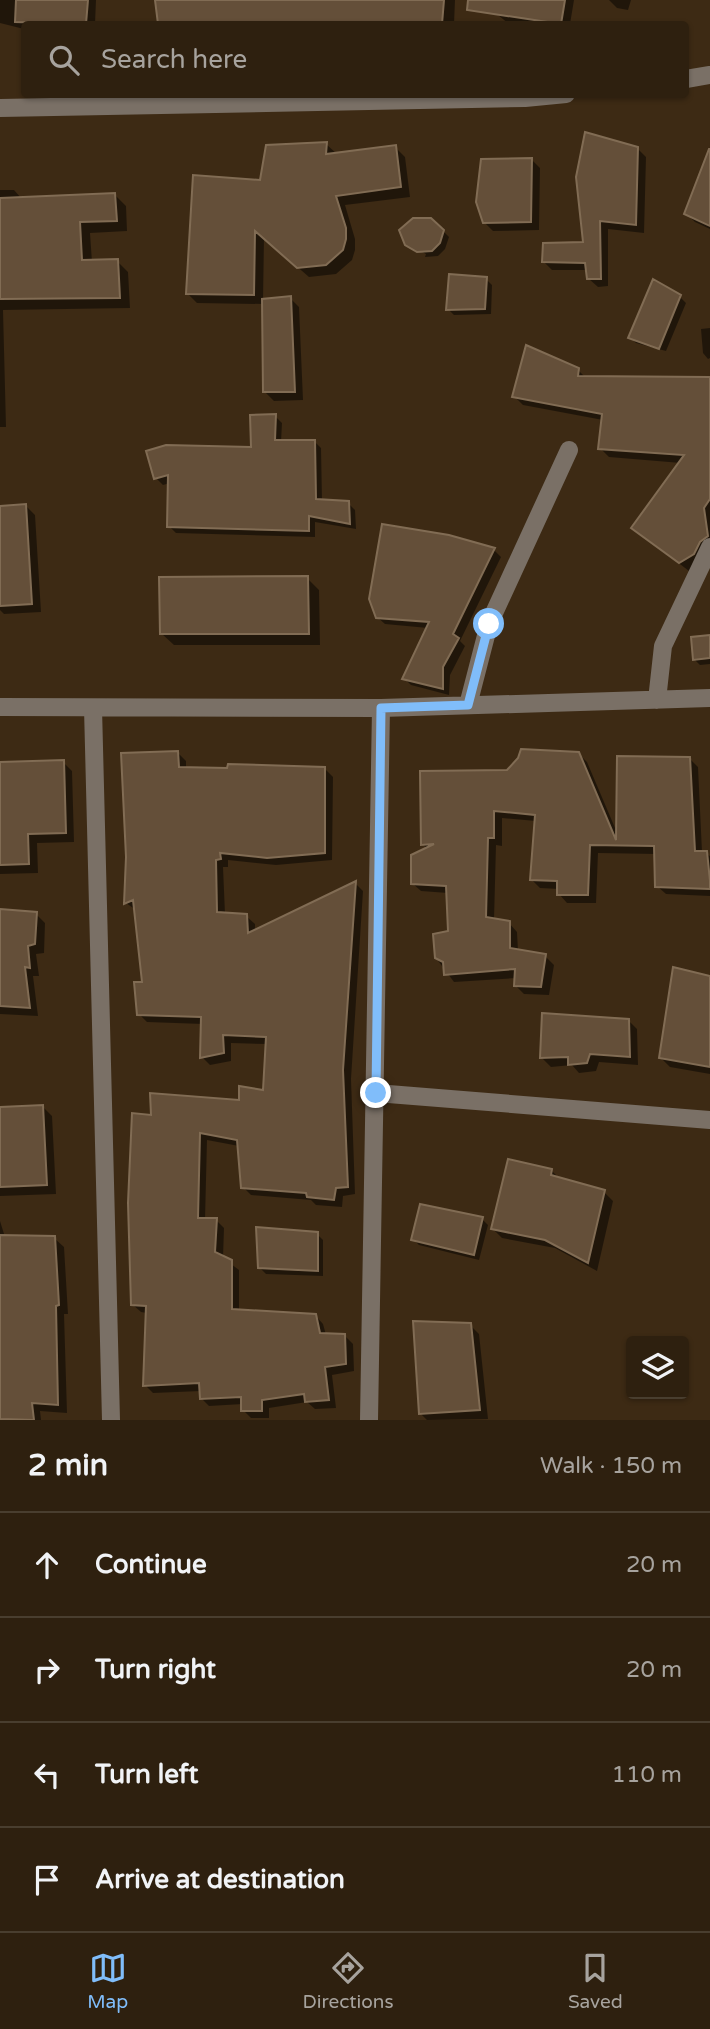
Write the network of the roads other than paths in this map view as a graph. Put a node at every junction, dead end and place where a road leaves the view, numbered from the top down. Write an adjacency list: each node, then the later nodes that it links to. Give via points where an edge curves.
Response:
1 (710, 75): 2 (street)
2 (689, 78)
3 (533, 98): 4 (street)
4 (0, 108)
5 (569, 450): 9 (street, via 489,624)
6 (710, 547): 8 (street, via 663,646)
7 (710, 698): 8 (street)
8 (657, 699): 9 (street)
9 (468, 705): 12 (street)
10 (0, 707): 11 (street)
11 (93, 708): 12 (street); 15 (street)
12 (381, 708): 13 (street)
13 (376, 1093): 14 (street); 16 (street)
14 (710, 1120)
15 (111, 1420)
16 (369, 1420)

